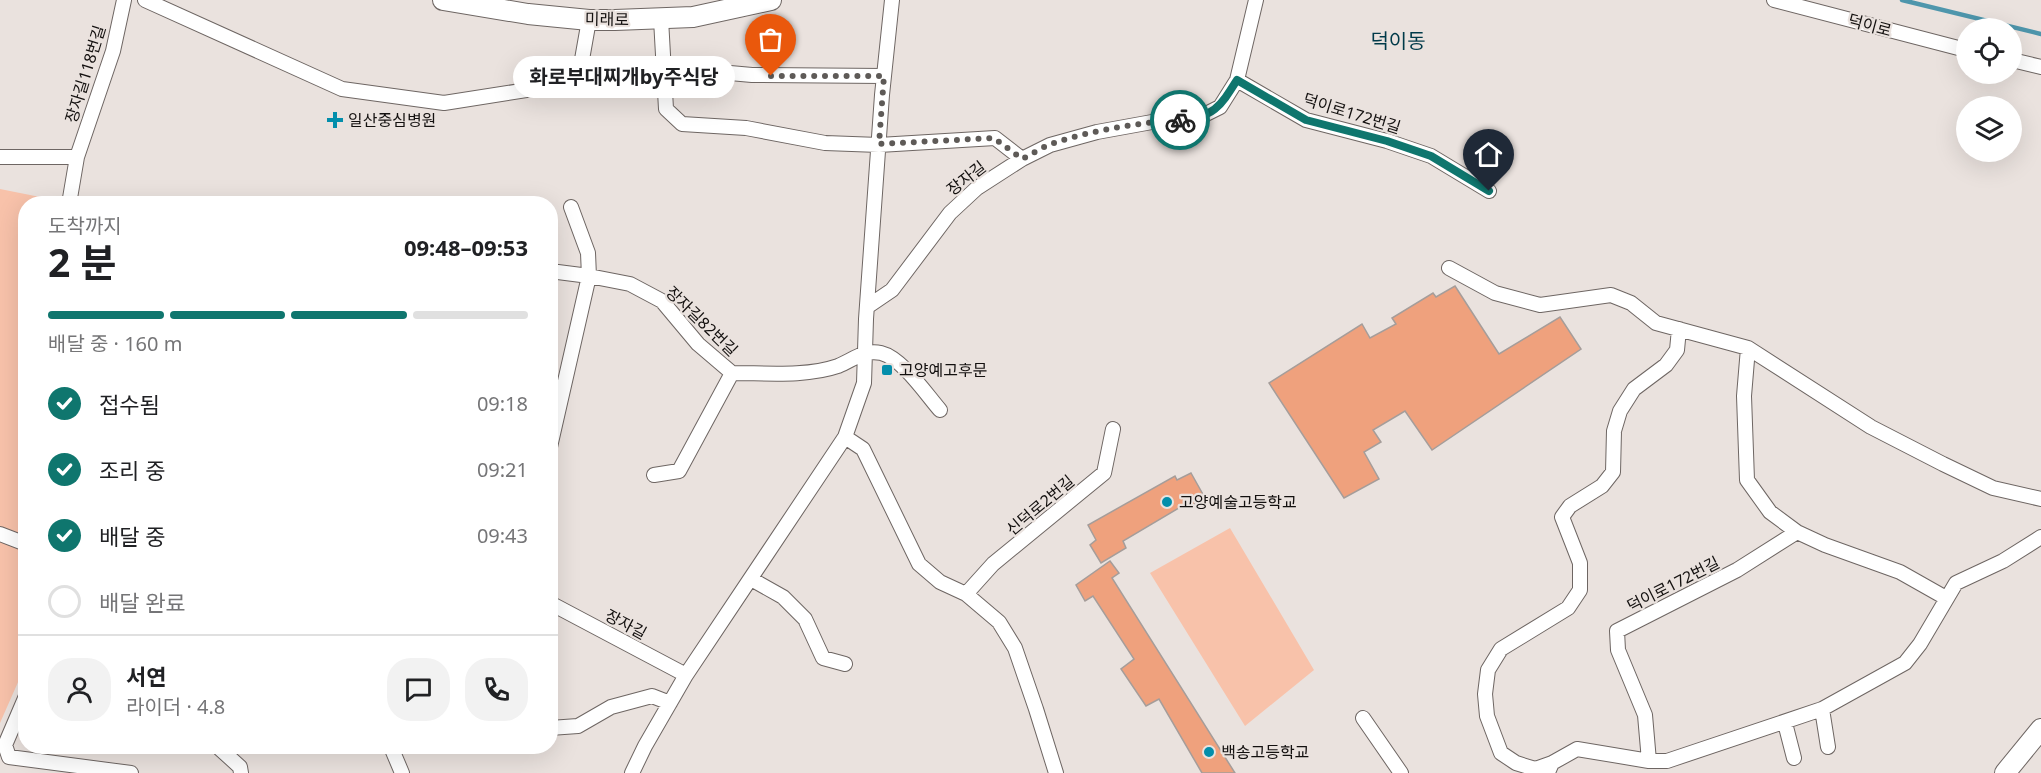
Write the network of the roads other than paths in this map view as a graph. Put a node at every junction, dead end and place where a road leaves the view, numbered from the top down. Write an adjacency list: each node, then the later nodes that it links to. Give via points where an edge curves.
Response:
1 (124, 0): 18 (street, 장자길118번길, via 113,51)
2 (145, 0): 9 (street, via 342,89 444,103 578,82)
3 (771, 0): 8 (street, 미래로, via 693,17)
4 (892, 0): 14 (street)
5 (1256, 0): 15 (street, 장자길)
6 (1774, 0): 10 (street, 덕이로)
7 (448, 1): 9 (street, 미래로)
8 (661, 19): 9 (street, 미래로); 12 (street)
9 (589, 20)
10 (1956, 47)
11 (2022, 62): 13 (street)
12 (664, 67): 14 (street, via 752,75); 16 (street, via 666,109 682,124 746,128 825,143)
13 (2041, 67)
14 (884, 76): 16 (street)
15 (1237, 80): 19 (street, 장자길, via 1220,107 1198,118 1097,132 1050,145); 20 (street, 덕이로172번길, via 1306,120 1431,156)
16 (879, 144): 19 (street, via 994,138); 26 (street)
17 (0, 157): 18 (street)
18 (77, 157): 21 (street, 장자길118번길)
19 (1022, 159): 26 (street, 장자길, via 977,188 950,213 892,290)
20 (1489, 191)
21 (70, 196)
22 (571, 207): 25 (street, via 588,253)
23 (1449, 268): 27 (street, via 1495,293 1540,305 1611,296 1631,303 1656,323)
24 (558, 272): 25 (street, 장자길82번길)
25 (589, 276): 30 (street, 장자길82번길, via 630,284 662,301 698,344); 32 (street)
26 (867, 307): 29 (street)
27 (1679, 329): 28 (street); 59 (street, via 1677,350 1634,389 1620,411 1614,431 1613,472 1602,486 1570,506 1562,517 1580,563 1580,590 1568,608 1501,649 1488,670 1487,716 1501,753 1535,769)
28 (1748, 348): 36 (street, via 1871,427 1993,488); 37 (street, via 1744,396 1747,480 1770,512)
29 (864, 353): 30 (street, 장자길82번길, via 837,366 807,372); 31 (street, via 882,353 901,365); 34 (street, via 864,383)
30 (732, 373): 35 (street, via 679,471)
31 (940, 410)
32 (558, 412)
33 (1113, 429): 42 (street, 신덕로2번길, via 1104,473 993,564)
34 (845, 437): 41 (street); 42 (street, via 863,449 919,564 940,582)
35 (654, 475)
36 (2041, 499)
37 (1797, 532): 43 (street, via 1900,572); 58 (street, 덕이로172번길, via 1737,570 1617,631 1618,650 1645,715)
38 (0, 534): 40 (street)
39 (2041, 537): 43 (street, via 2003,561 1956,583)
40 (18, 541)
41 (751, 579): 45 (street, via 783,597 805,619 823,658); 46 (street)
42 (966, 594): 64 (street, via 999,622 1015,648)
43 (1946, 598): 48 (street, via 1905,663)
44 (558, 607): 46 (street, 장자길)
45 (845, 663)
46 (686, 675): 47 (street)
47 (670, 703): 52 (street, via 652,696 611,706 578,726); 63 (street)
48 (1822, 710): 51 (street); 54 (street)
49 (18, 714): 60 (street, via 4,745 9,757)
50 (1363, 718): 65 (street)
51 (1785, 723): 57 (street); 58 (street, via 1667,761)
52 (558, 727)
53 (2041, 729): 66 (street)
54 (1828, 747)
55 (226, 754): 61 (street, via 240,766)
56 (394, 754): 62 (street)
57 (1794, 758)
58 (1649, 761): 59 (street, via 1577,749)
59 (1550, 768)
60 (131, 773)
61 (241, 773)
62 (402, 773)
63 (632, 773)
64 (1056, 773)
65 (1401, 773)
66 (2005, 773)

